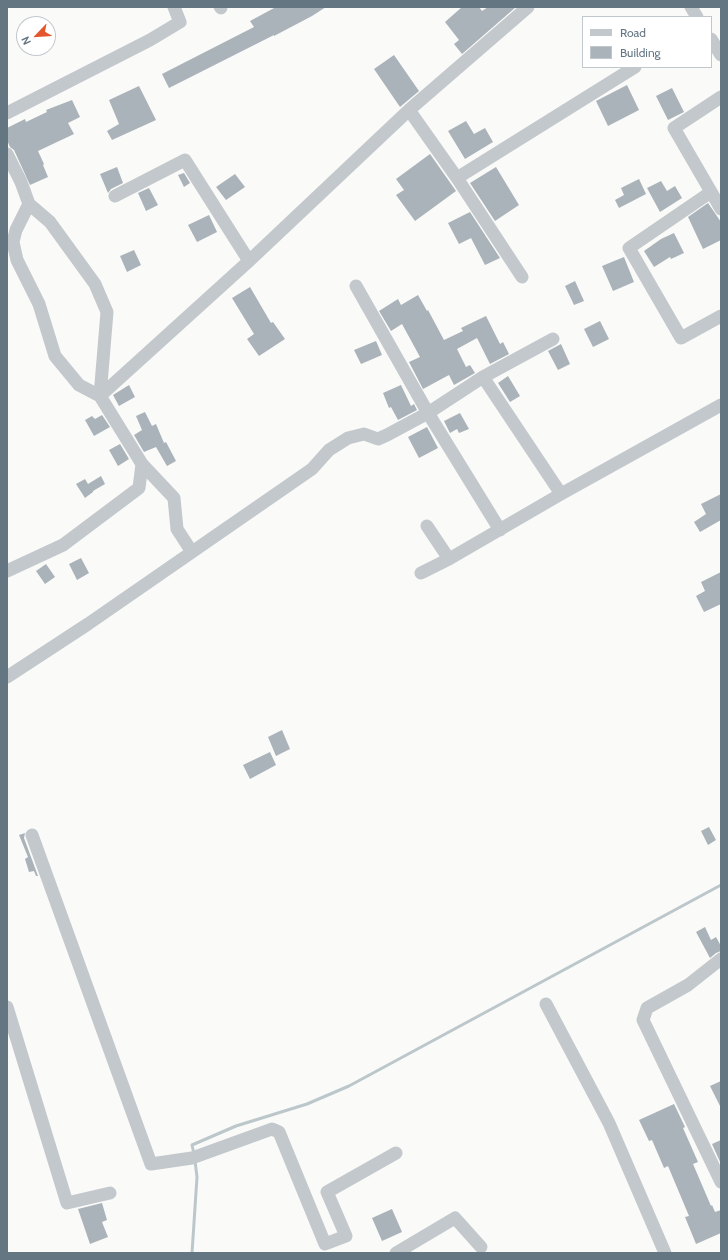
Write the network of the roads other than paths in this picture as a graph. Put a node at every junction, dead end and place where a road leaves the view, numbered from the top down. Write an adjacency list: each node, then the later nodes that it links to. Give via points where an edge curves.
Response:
1 (174, 7): 10 (street, via 180,22)
2 (528, 7): 9 (street)
3 (691, 7): 4 (street)
4 (696, 16)
5 (712, 41): 6 (street)
6 (721, 55)
7 (633, 68): 12 (street)
8 (721, 97): 13 (street, via 674,128)
9 (409, 110): 12 (street); 19 (street)
10 (7, 113)
11 (7, 157): 15 (street)
12 (457, 178): 20 (street)
13 (711, 192): 16 (street); 22 (street, via 629,248 681,338)
14 (115, 196): 19 (street, via 185,160)
15 (29, 204): 17 (street); 25 (street, via 50,222 95,284 107,312)
16 (721, 209)
17 (21, 220): 18 (street); 25 (street, via 13,242 16,260 39,304 55,356 79,385)
18 (7, 225)
19 (248, 261): 25 (street)
20 (522, 277)
21 (356, 286): 27 (street)
22 (721, 316)
23 (553, 339): 24 (street)
24 (483, 377): 27 (street); 29 (street)
25 (100, 396): 28 (street)
26 (721, 405): 29 (street)
27 (428, 413): 31 (street); 32 (street, via 378,439 364,434 348,438 329,450 312,469)
28 (142, 464): 32 (street, via 174,498 177,529); 34 (street, via 139,488 63,545)
29 (561, 494): 31 (street)
30 (427, 526): 33 (street)
31 (500, 530): 33 (street)
32 (192, 552): 36 (street)
33 (449, 559): 35 (street)
34 (7, 571)
35 (421, 574)
36 (7, 676)
37 (32, 835): 41 (street, via 151,1164 196,1156 272,1129 279,1132 324,1244 346,1236 327,1192)
38 (721, 959): 42 (street, via 688,985 647,1008 643,1020)
39 (546, 1004): 46 (street, via 609,1123)
40 (7, 1007): 43 (street, via 67,1203)
41 (396, 1153)
42 (721, 1182)
43 (110, 1193)
44 (481, 1247): 45 (street, via 455,1218)
45 (396, 1253)
46 (665, 1253)

